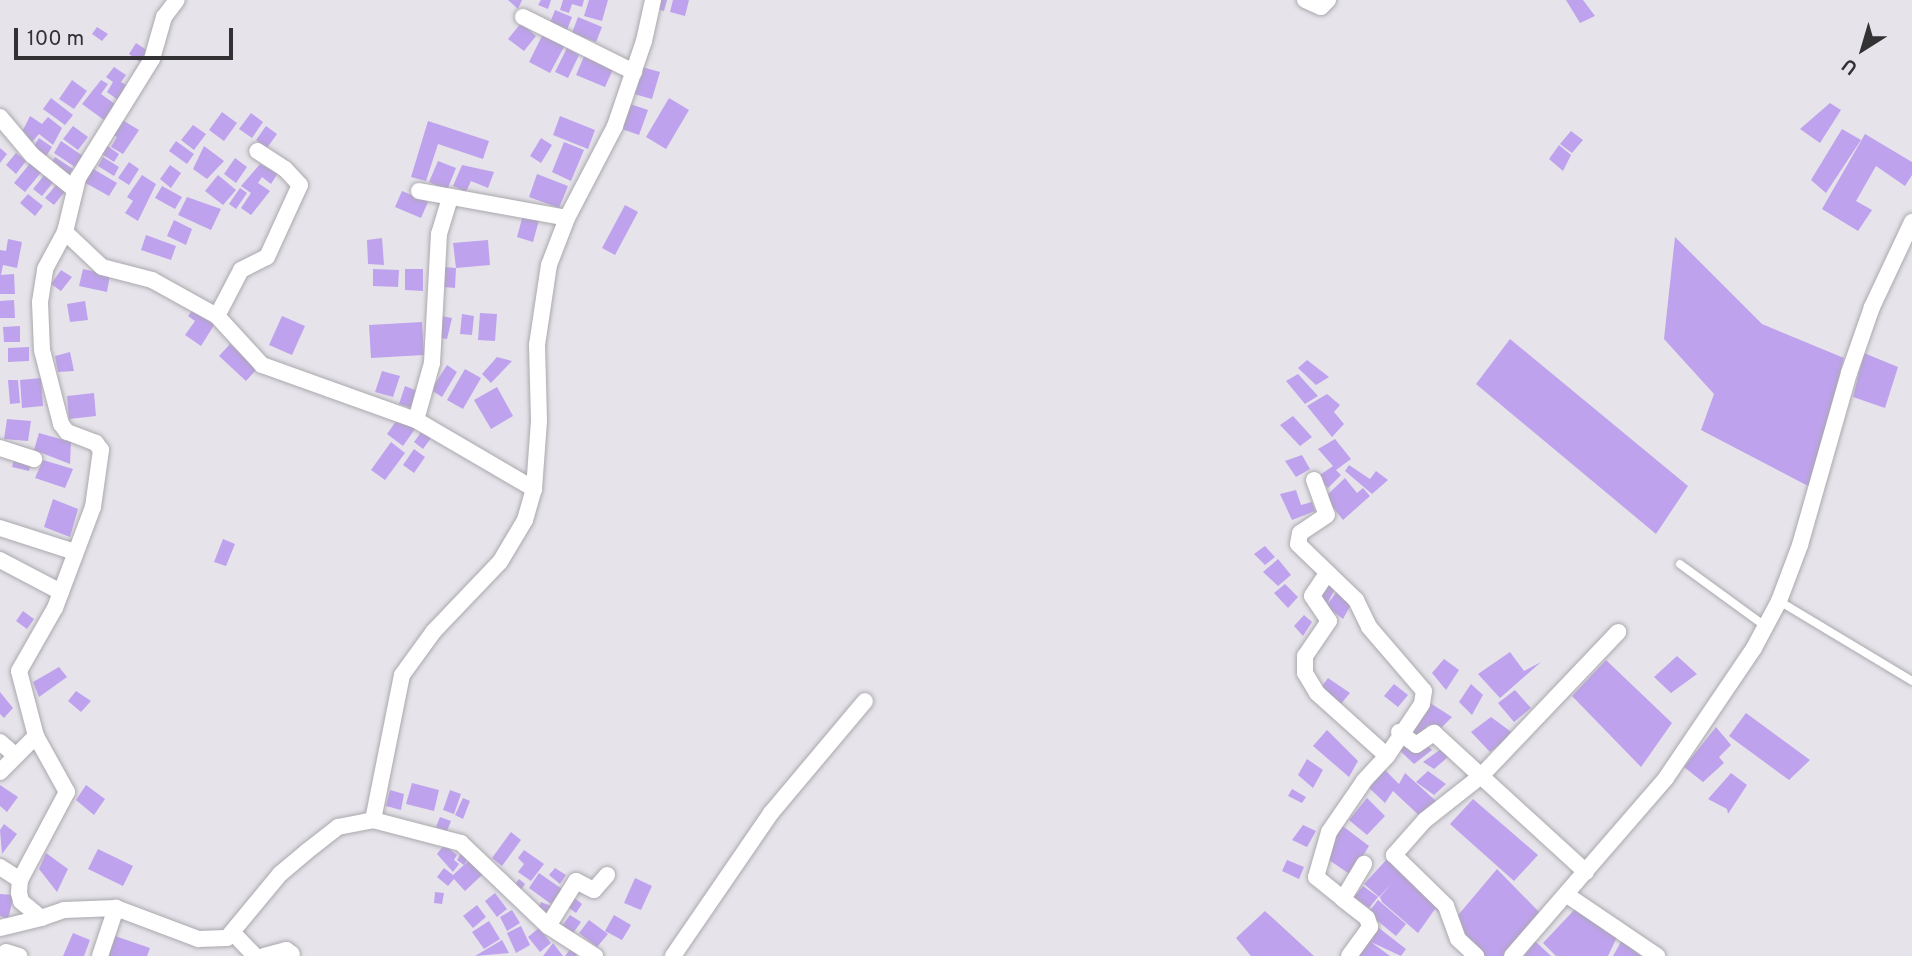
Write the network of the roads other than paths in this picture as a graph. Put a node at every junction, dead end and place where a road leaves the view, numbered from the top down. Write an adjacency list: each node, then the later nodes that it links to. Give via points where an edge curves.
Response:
1 (177, 0): 9 (street, via 164,18 152,59)
2 (653, 0): 6 (street)
3 (1305, 0): 4 (street, via 1321,7)
4 (1328, 0)
5 (523, 17): 6 (street)
6 (634, 72): 12 (street, via 615,125)
7 (0, 117): 9 (street, via 32,155)
8 (257, 151): 15 (street, via 270,156 300,185 267,257 241,270)
9 (74, 190): 14 (street)
10 (419, 191): 11 (street)
11 (450, 197): 12 (street); 16 (street, via 439,234 432,363)
12 (567, 218): 20 (street, via 549,265 541,308)
13 (1912, 222): 27 (street, via 1872,307)
14 (65, 232): 15 (street, via 102,267 152,280); 22 (street, via 46,270 40,302 42,350 64,429 96,443 100,450 93,507)
15 (217, 316): 16 (street, via 262,365)
16 (416, 420): 20 (street)
17 (0, 448): 18 (street)
18 (34, 459)
19 (1314, 480): 25 (street, via 1327,514 1297,540)
20 (534, 489): 39 (street, via 524,520 500,562 434,631 402,675)
21 (0, 528): 22 (street)
22 (75, 552): 26 (street)
23 (0, 560): 26 (street)
24 (1680, 564): 28 (lane)
25 (1326, 575): 32 (street, via 1356,600 1369,627 1423,686 1422,704); 36 (street, via 1312,596 1329,621 1305,656 1305,673 1317,693)
26 (61, 592): 33 (street, via 19,671)
27 (1779, 601): 28 (street); 30 (lane)
28 (1765, 626): 42 (street, via 1723,698 1666,778)
29 (1618, 632): 38 (street)
30 (1912, 681)
31 (865, 701): 59 (street, via 771,813)
32 (1399, 733): 36 (street); 38 (street, via 1416,745 1434,733)
33 (36, 736): 35 (street); 44 (street, via 67,792)
34 (0, 742): 35 (street)
35 (16, 756): 37 (street)
36 (1387, 756): 46 (street, via 1340,811 1316,869 1317,879)
37 (0, 772)
38 (1480, 776): 42 (street); 61 (street, via 1424,820 1394,855 1446,906 1458,939)
39 (373, 820): 49 (street, via 461,843); 51 (street, via 338,827 306,852 280,874)
40 (1364, 864): 46 (street)
41 (0, 867): 44 (street)
42 (1586, 872): 45 (street)
43 (607, 875): 49 (street, via 594,890 576,881)
44 (20, 880): 48 (street, via 21,901)
45 (1567, 895): 62 (street); 63 (street)
46 (1343, 899): 60 (street, via 1367,918 1370,927)
47 (116, 908): 48 (street, via 64,910); 51 (street, via 198,939 216,941); 55 (street)
48 (41, 918): 50 (street)
49 (548, 926): 58 (street)
50 (0, 928)
51 (234, 934): 56 (street)
52 (292, 954): 57 (street, via 286,950)
53 (4, 956): 54 (street, via 6,952)
54 (19, 956)
55 (100, 956)
56 (255, 956)
57 (264, 956)
58 (595, 956)
59 (673, 956)
60 (1349, 956)
61 (1476, 956)
62 (1511, 956)
63 (1657, 956)

